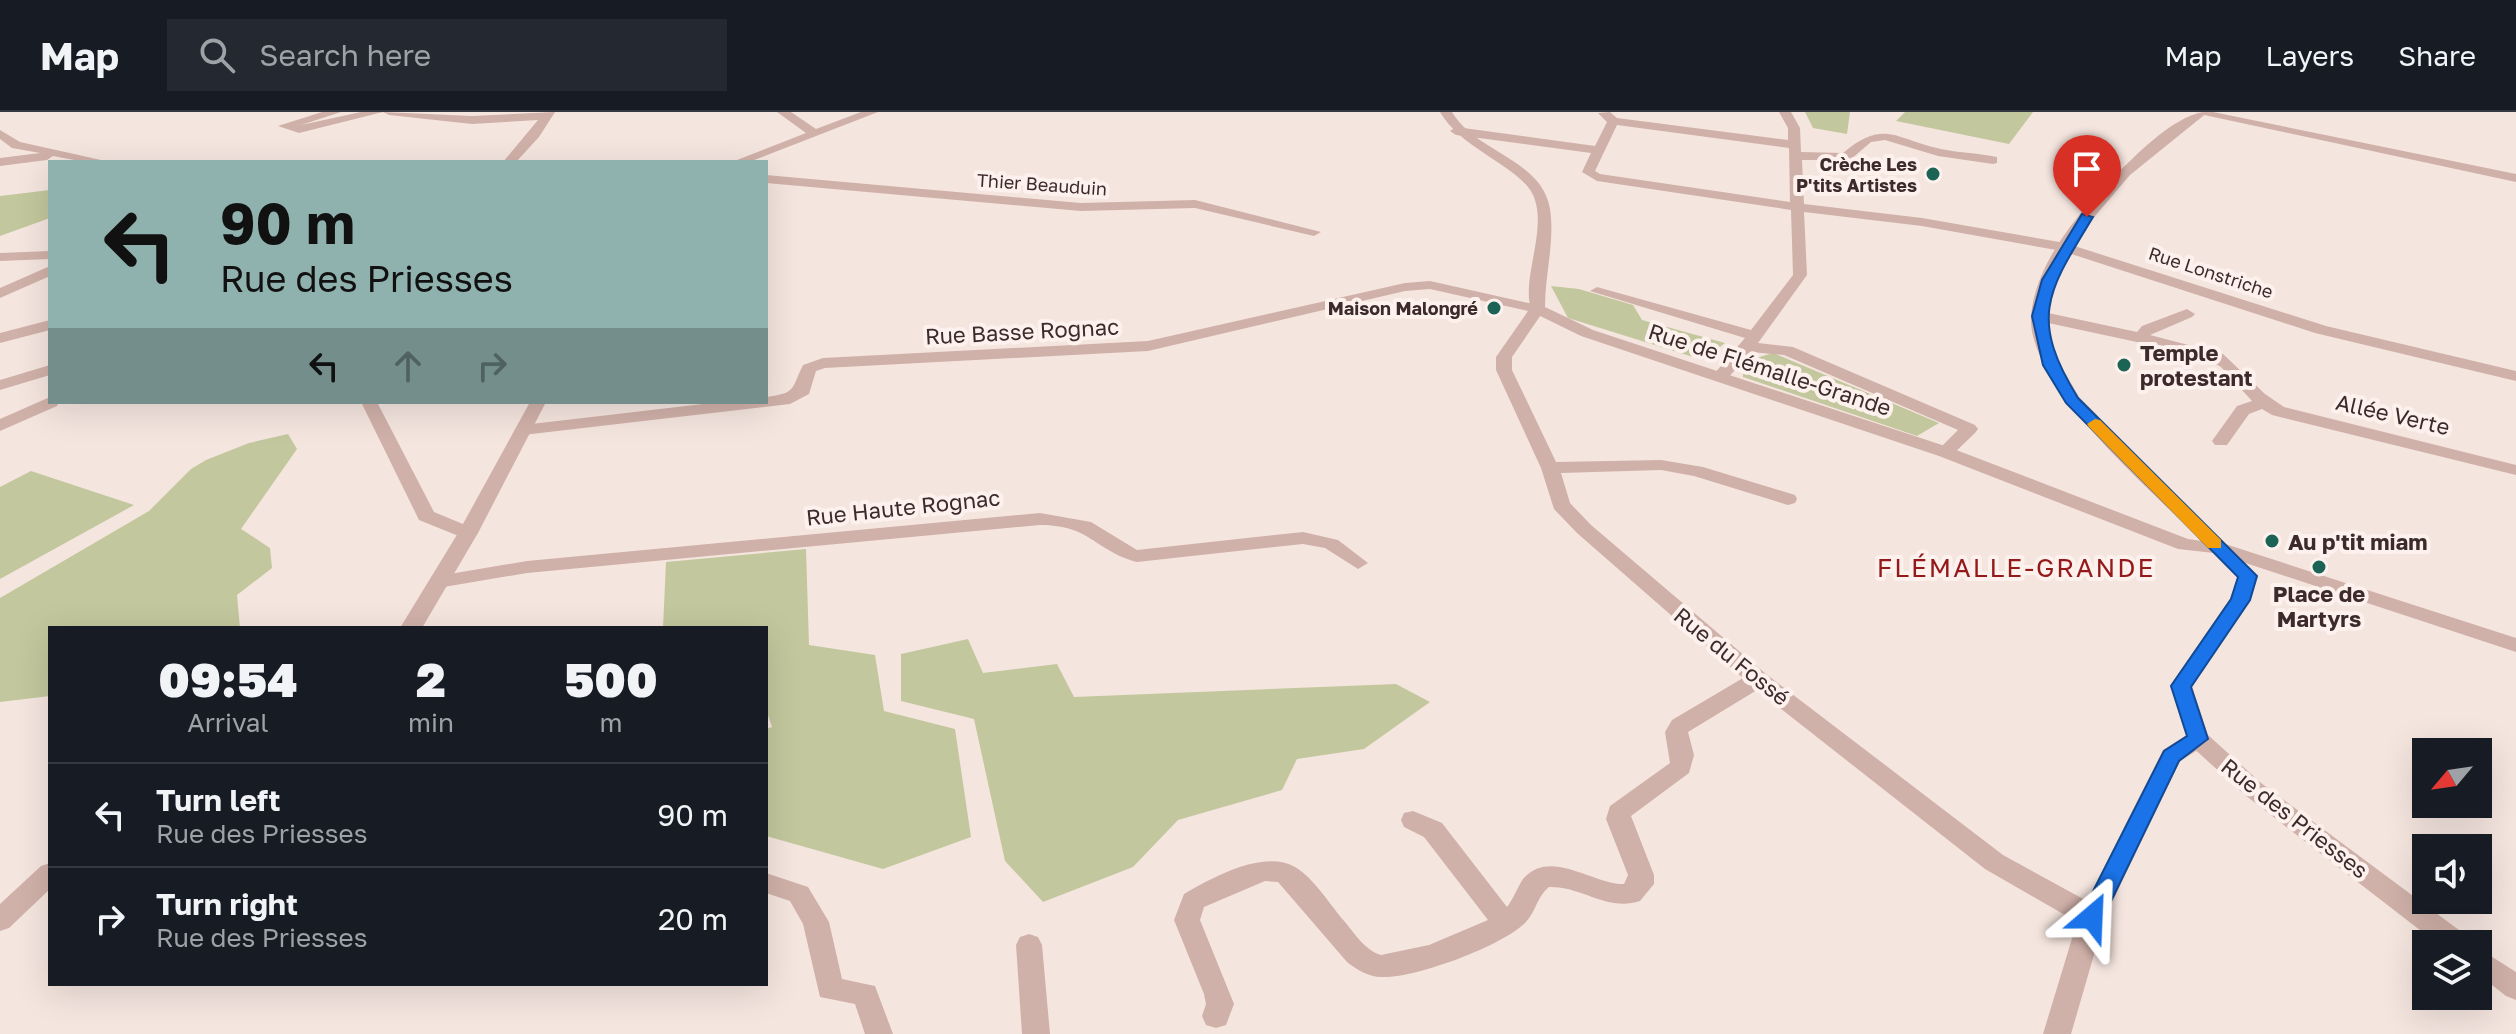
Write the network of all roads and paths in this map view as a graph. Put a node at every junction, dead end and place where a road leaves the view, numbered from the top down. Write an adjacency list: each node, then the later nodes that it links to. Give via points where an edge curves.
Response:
1 (335, 112): 2 (street, via 284,126 299,129)
2 (377, 112)
3 (389, 112): 10 (street)
4 (783, 112): 14 (street)
5 (872, 112): 14 (street)
6 (1446, 112): 13 (street)
7 (1603, 112): 12 (street)
8 (1785, 112): 17 (street, via 1794,128)
9 (2201, 112): 24 (street); 28 (street, via 2106,189)
10 (441, 114): 11 (street, via 481,120)
11 (548, 114): 20 (street)
12 (1613, 121): 16 (street); 17 (street)
13 (1456, 131): 16 (street); 34 (street, via 1523,177 1540,195 1545,225)
14 (816, 134): 21 (street)
15 (3, 139): 18 (street)
16 (1597, 150): 26 (street, Rue Lonstriche, via 1588,172 1597,177)
17 (1796, 150): 22 (street, via 1843,158 1869,138 1886,136 1938,152); 26 (street)
18 (62, 153): 19 (street); 23 (street)
19 (95, 160)
20 (511, 160)
21 (744, 160)
22 (1993, 160)
23 (0, 162)
24 (2516, 178)
25 (768, 179): 27 (street, Thier Beauduin, via 1081,207 1195,204)
26 (1796, 206): 28 (street, Rue Lonstriche); 40 (street, via 1800,275)
27 (1314, 232)
28 (2065, 247): 36 (street, via 2048,280); 42 (street, Rue Lonstriche, via 2321,330)
29 (48, 255): 30 (street)
30 (0, 257)
31 (48, 271): 33 (street)
32 (1597, 291): 40 (street)
33 (0, 294)
34 (1537, 309): 43 (street, Rue de Flémalle-Grande, via 1587,333); 45 (street, Rue Basse Rognac, via 1430,285 1405,287 1148,346 823,363 809,368 803,390 790,399); 55 (street, Rue du Fossé, via 1504,357 1504,370)
35 (2187, 314): 38 (street, via 2147,329)
36 (2039, 316): 38 (street, Allée Verte); 59 (street, via 2050,365 2072,400)
37 (48, 326): 39 (street)
38 (2141, 337): 47 (street, Allée Verte, via 2216,355)
39 (0, 338)
40 (1751, 341): 43 (street); 54 (street, via 1787,350 1969,429)
41 (48, 371): 44 (street)
42 (2516, 376)
43 (1720, 377): 54 (street, Rue de Flémalle-Grande)
44 (0, 385)
45 (768, 402)
46 (48, 403): 51 (street)
47 (2261, 403): 53 (street, via 2243,410); 56 (street, Allée Verte)
48 (370, 404): 58 (street, via 426,516)
49 (537, 404): 52 (street)
50 (747, 404): 52 (street, Rue Basse Rognac)
51 (0, 426)
52 (523, 430): 58 (street)
53 (2221, 441)
54 (1945, 452): 59 (street, Rue de Flémalle-Grande, via 2185,545)
55 (1550, 468): 57 (street, via 1661,465); 64 (street, Rue du Fossé, via 1561,505 1581,526)
56 (2516, 470)
57 (1788, 499)
58 (468, 533): 61 (street)
59 (2219, 548): 63 (street, Rue de Flémalle-Grande); 65 (street, Rue des Priesses, via 2248,576 2240,600 2181,686)
60 (1358, 563): 61 (street, Rue Haute Rognac, via 1331,544 1303,538 1137,556 1115,549 1086,527 1040,519 518,568)
61 (438, 582): 62 (street)
62 (412, 626)
63 (2516, 645)
64 (1758, 679): 69 (street, Rue du Fossé, via 1994,862); 71 (street, via 1680,726 1676,732 1681,767 1619,812 1641,875 1637,889 1613,896 1568,877 1548,877 1535,883 1521,911)
65 (2198, 739): 69 (street, via 2171,756); 72 (street, Rue des Priesses, via 2253,789)
66 (1413, 820): 71 (street, via 1433,830)
67 (48, 875): 70 (street)
68 (768, 884): 77 (street, via 799,894 816,922 830,989 865,994)
69 (2092, 917): 79 (street)
70 (0, 920)
71 (1505, 923): 76 (street, via 1408,960 1374,965 1354,952 1292,879 1264,871 1201,896 1188,909 1187,920 1218,994)
72 (2439, 930)
73 (1029, 945): 78 (street)
74 (2492, 970): 75 (street)
75 (2516, 988)
76 (1216, 1016)
77 (879, 1034)
78 (1036, 1034)
79 (2057, 1034)

